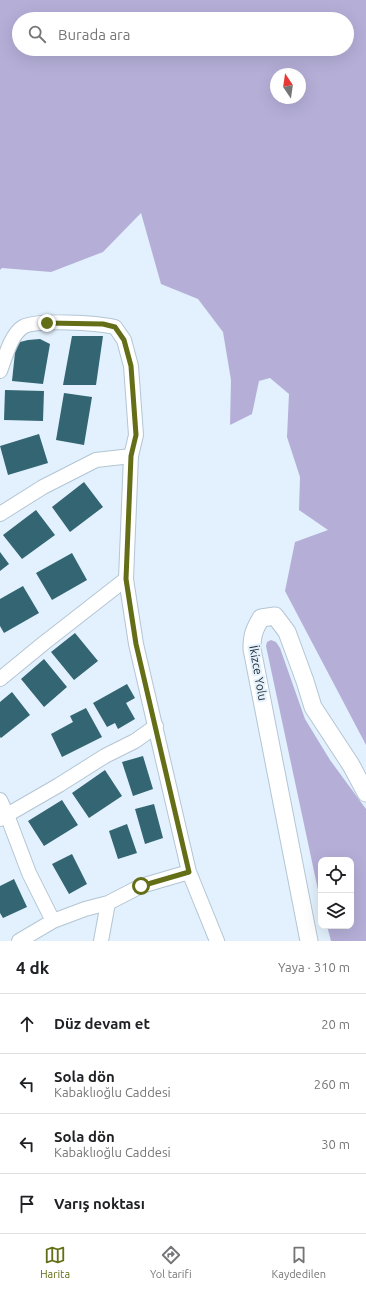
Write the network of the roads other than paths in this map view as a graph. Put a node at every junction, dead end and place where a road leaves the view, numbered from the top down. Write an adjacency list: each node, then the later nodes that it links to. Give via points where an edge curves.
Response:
1 (0, 371): 2 (street, via 12,341 22,328 47,323 103,324 115,327 124,340 131,366 136,435)
2 (131, 456): 3 (street, via 96,460 43,487); 4 (street)
3 (0, 514)
4 (126, 579): 5 (street); 6 (street, via 136,644)
5 (0, 680)
6 (156, 726): 9 (street, via 135,741 105,756); 10 (street)
7 (366, 793): 16 (street, İkizce Yolu, via 313,707 286,632 275,616 261,618 254,630 252,648)
8 (0, 800): 9 (street)
9 (4, 817): 12 (street)
10 (189, 872): 11 (street, via 141,886); 15 (street)
11 (108, 904): 12 (street, via 85,909); 14 (street)
12 (53, 921): 13 (street)
13 (18, 941)
14 (101, 941)
15 (217, 941)
16 (309, 941)

